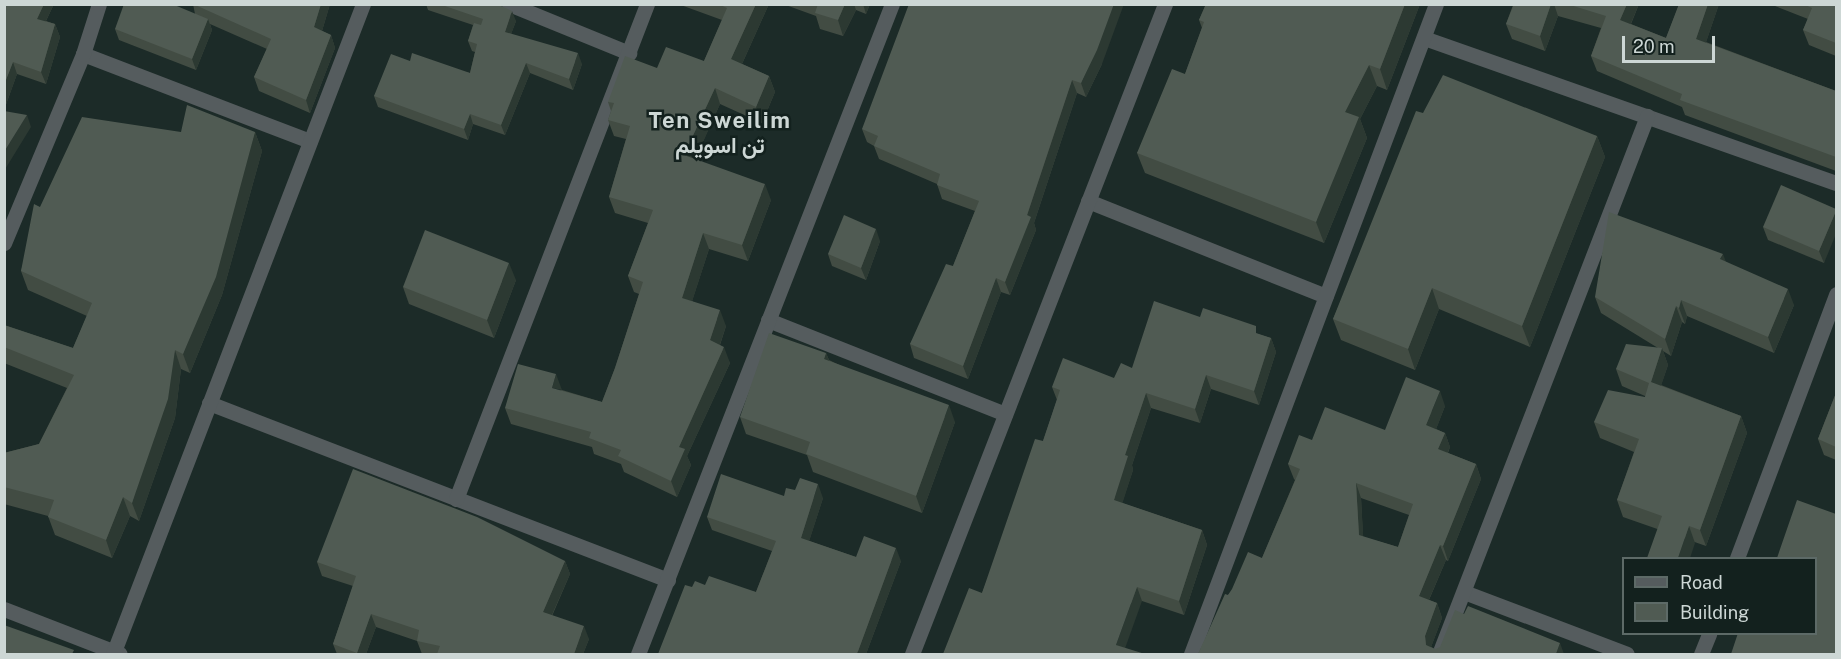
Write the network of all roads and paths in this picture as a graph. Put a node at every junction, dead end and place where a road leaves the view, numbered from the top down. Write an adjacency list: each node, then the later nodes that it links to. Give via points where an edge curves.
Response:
1 (99, 4): 10 (street)
2 (363, 4): 12 (street)
3 (509, 4): 9 (street)
4 (647, 4): 9 (street)
5 (892, 4): 18 (street)
6 (1164, 4): 14 (street)
7 (1436, 4): 8 (street)
8 (1424, 38): 11 (street); 16 (street)
9 (628, 53): 21 (street)
10 (83, 54): 12 (street); 15 (street)
11 (1647, 116): 13 (street); 24 (street)
12 (310, 141): 19 (street)
13 (1836, 183)
14 (1088, 201): 16 (street); 20 (street)
15 (4, 243)
16 (1326, 296): 30 (street)
17 (1836, 299): 22 (street)
18 (768, 320): 20 (street); 23 (street)
19 (209, 403): 21 (street); 27 (street)
20 (1005, 414): 29 (street)
21 (456, 499): 23 (street)
22 (1737, 557)
23 (668, 579): 28 (street)
24 (1464, 592): 31 (street); 32 (street)
25 (4, 609): 27 (street)
26 (1708, 635): 33 (street)
27 (116, 654)
28 (638, 654)
29 (912, 654)
30 (1191, 654)
31 (1439, 654)
32 (1626, 654)
33 (1701, 654)

